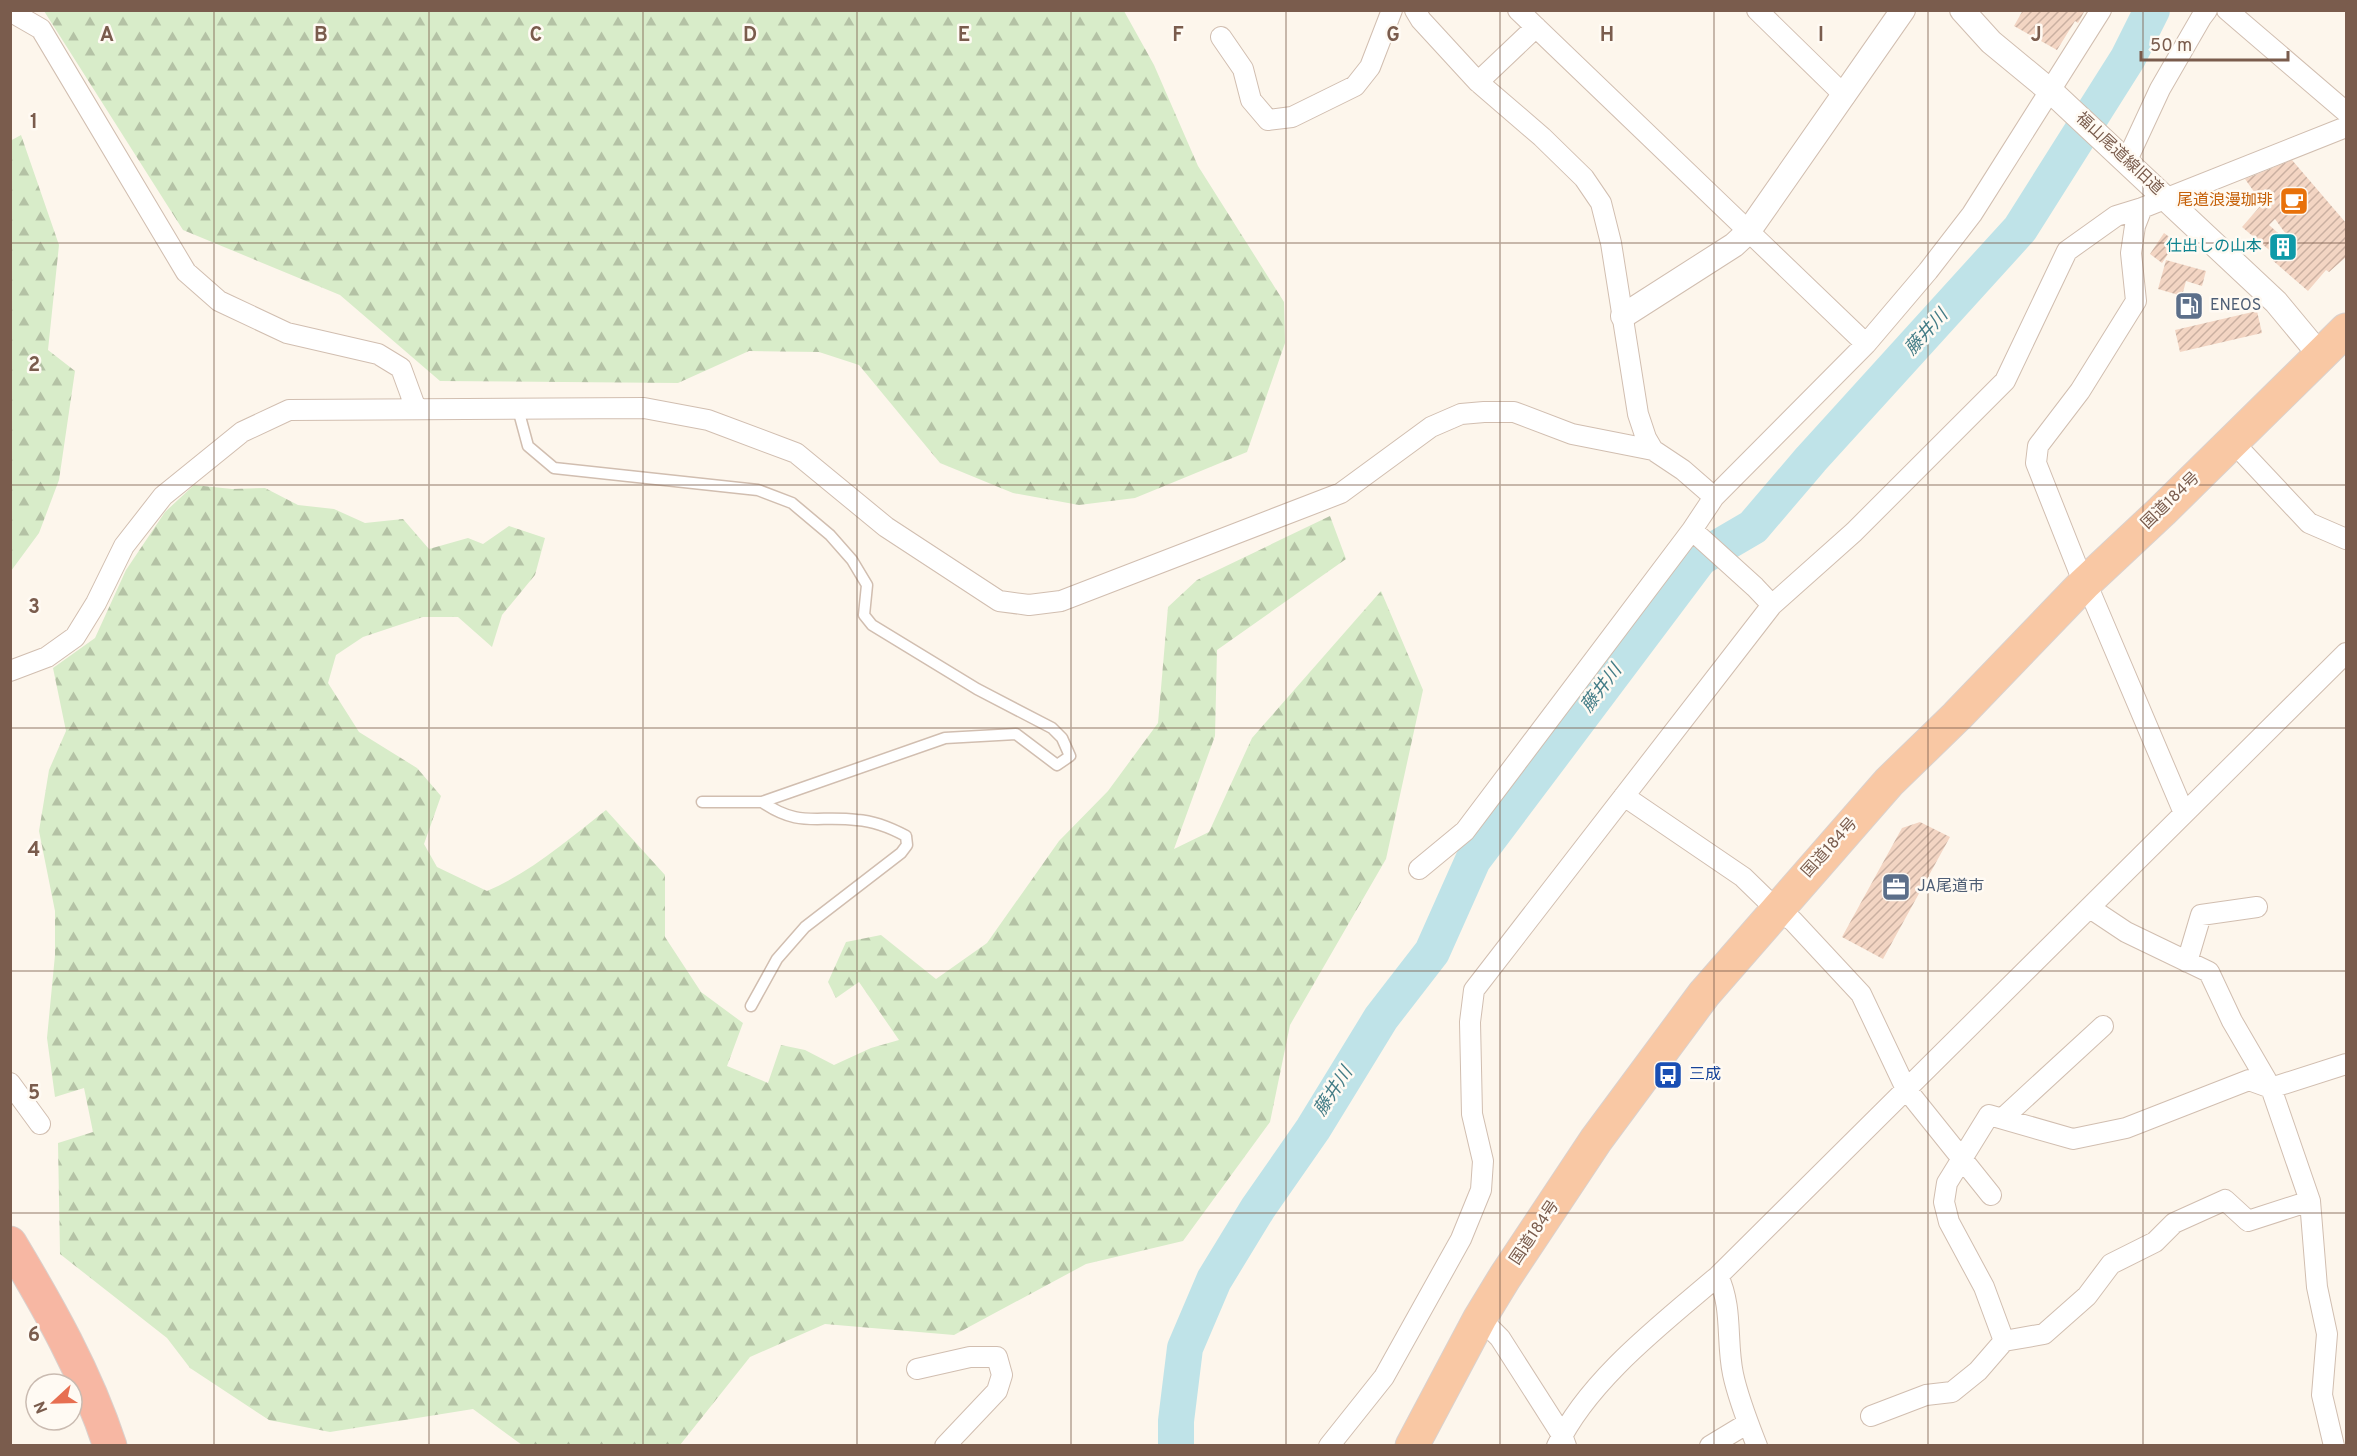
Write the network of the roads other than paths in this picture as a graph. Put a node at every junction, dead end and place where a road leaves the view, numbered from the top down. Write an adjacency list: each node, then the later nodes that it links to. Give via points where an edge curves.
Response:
1 (1392, 10): 12 (street, via 1370,66 1355,86 1292,117 1268,120 1251,100 1243,69)
2 (1415, 10): 13 (street)
3 (1518, 10): 11 (street)
4 (1757, 10): 15 (street)
5 (1903, 10): 15 (street)
6 (1962, 10): 14 (street, 福山尾道線旧道, via 1991,42)
7 (2101, 10): 14 (street)
8 (2207, 10): 18 (street)
9 (2227, 10): 16 (street)
10 (10, 14): 26 (street, via 41,29 186,272 219,301 287,333 378,354 401,368)
11 (1536, 27): 13 (street); 21 (street)
12 (1221, 37)
13 (1478, 82): 22 (street, via 1567,161 1601,203)
14 (2052, 92): 18 (street, 福山尾道線旧道); 24 (street, via 1972,214)
15 (1845, 96): 21 (street)
16 (2346, 112)
17 (2346, 127): 19 (street)
18 (2121, 155): 19 (street, 福山尾道線旧道)
19 (2166, 197): 20 (street); 25 (street, 福山尾道線旧道, via 2276,302)
20 (2142, 208): 33 (street, via 2131,253 2136,301 2080,391 2038,446 2036,463); 34 (street, via 2116,216 2067,251 2005,381 1854,532)
21 (1748, 232): 22 (street); 24 (street)
22 (1623, 316): 29 (street, via 1638,414)
23 (2346, 330): 25 (highway, 国道184号)
24 (1866, 344): 30 (street)
25 (2320, 355): 28 (highway, 国道184号)
26 (416, 409): 27 (street); 36 (street, via 290,410 243,432 164,496 124,546 75,637 47,657)
27 (518, 409): 29 (street, via 644,408 708,420 796,453 886,527 936,561 999,601 1029,605 1061,601 1341,492 1431,427 1461,414 1514,412 1572,434); 39 (lane, via 528,446 554,468 758,490 792,504 852,560 867,585 864,615 872,625 1052,728 1062,738 1070,756 1057,765 1016,734 945,738)
28 (2232, 441): 32 (street, via 2309,523); 33 (highway, 国道184号)
29 (1653, 450): 30 (street)
30 (1714, 497): 31 (street)
31 (1696, 534): 34 (street); 41 (street, via 1465,831)
32 (2346, 538)
33 (2084, 585): 40 (street); 44 (highway, 国道184号, via 1889,782)
34 (1772, 605): 37 (street)
35 (2346, 653): 40 (street)
36 (10, 671)
37 (1624, 796): 44 (street, via 1743,877); 67 (street, via 1474,990 1470,1022 1472,1114 1483,1161 1481,1190 1461,1239 1389,1368)
38 (702, 802): 39 (lane)
39 (762, 802): 46 (lane, via 778,813 811,821 857,819 892,828 906,836 907,845 805,927 777,959)
40 (2184, 813): 43 (street)
41 (1419, 869)
42 (2258, 907): 45 (street, via 2201,915)
43 (2090, 908): 45 (street, via 2126,932); 51 (street)
44 (1776, 909): 51 (street, via 1793,921 1861,994); 59 (highway, 国道184号, via 1704,994 1596,1140)
45 (2187, 962): 50 (street, via 2210,972 2232,1021)
46 (751, 1006)
47 (2103, 1026): 52 (street)
48 (2346, 1064): 50 (street)
49 (10, 1083): 53 (street)
50 (2271, 1088): 52 (street, via 2249,1080 2126,1128 2073,1139); 56 (street)
51 (1906, 1089): 54 (street); 58 (street)
52 (2004, 1117): 54 (street, via 1989,1115)
53 (40, 1124)
54 (1962, 1158): 55 (street); 60 (street, via 1947,1183 1944,1202 1949,1222 1984,1287)
55 (1991, 1195)
56 (2310, 1201): 60 (street, via 2248,1221 2225,1200 2174,1222 2155,1242 2111,1264 2087,1296 2044,1334); 71 (street, via 2326,1334 2322,1395)
57 (10, 1243): 65 (highway, via 52,1312 98,1410)
58 (1718, 1276): 63 (street, via 1725,1293 1733,1373); 64 (street, via 1654,1330 1592,1391)
59 (1480, 1318): 64 (street, via 1500,1338); 68 (highway, 国道184号)
60 (2004, 1341): 62 (street, via 1978,1371 1952,1392 1926,1395)
61 (917, 1369): 66 (street, via 970,1357 997,1357 1002,1375 998,1392)
62 (1871, 1416)
63 (1748, 1423): 69 (street); 70 (street)
64 (1562, 1442)
65 (110, 1446)
66 (945, 1446)
67 (1329, 1446)
68 (1412, 1446)
69 (1710, 1446)
70 (1757, 1446)
71 (2334, 1446)

